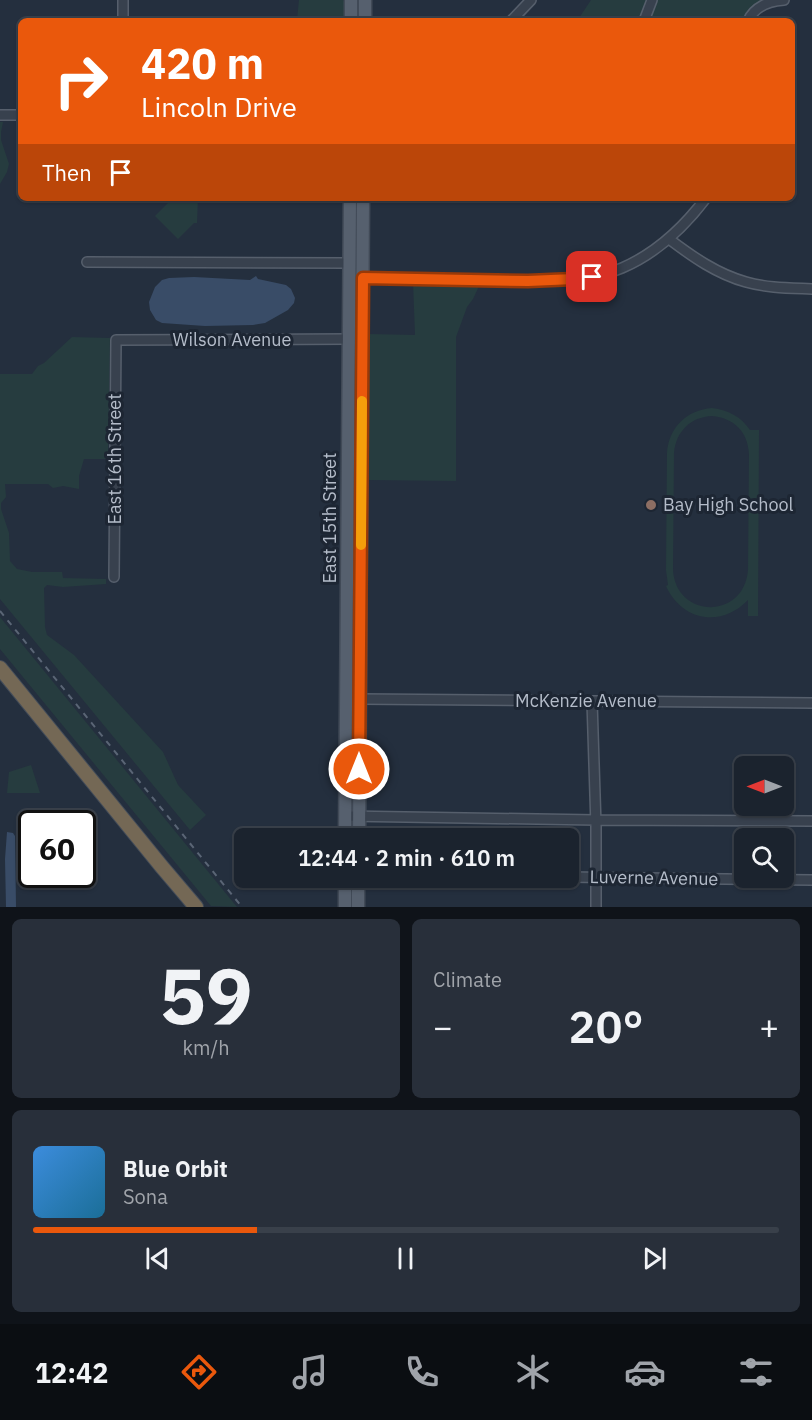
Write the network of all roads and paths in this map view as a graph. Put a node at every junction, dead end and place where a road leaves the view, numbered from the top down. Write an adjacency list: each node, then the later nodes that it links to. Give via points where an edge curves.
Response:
1 (123, 0): 7 (street)
2 (351, 0): 8 (main road)
3 (365, 0): 9 (main road)
4 (531, 0): 10 (street)
5 (652, 0): 11 (street)
6 (784, 0): 12 (street, via 758,7)
7 (123, 18)
8 (351, 18)
9 (365, 18)
10 (514, 18)
11 (645, 18)
12 (749, 18)
13 (0, 115): 14 (street)
14 (18, 115)
15 (350, 201): 20 (main road, East 15th Street)
16 (363, 201): 21 (main road, East 15th Street)
17 (704, 201): 18 (street)
18 (669, 239): 23 (street, via 621,269 592,277 528,281); 24 (street, via 722,274 747,283)
19 (87, 262): 20 (street)
20 (349, 263): 21 (main road); 22 (main road, East 15th Street)
21 (363, 263): 23 (main road, East 15th Street)
22 (349, 278): 23 (main road); 25 (main road, East 15th Street)
23 (363, 278): 27 (main road, East 15th Street)
24 (812, 289)
25 (349, 339): 26 (street, Wilson Avenue); 27 (main road); 28 (main road, East 15th Street)
26 (116, 340): 32 (street, East 16th Street)
27 (362, 340): 29 (main road, East 15th Street)
28 (348, 404): 29 (main road); 30 (main road, East 15th Street)
29 (362, 404): 31 (main road, East 15th Street)
30 (348, 489): 31 (main road); 33 (main road, East 15th Street)
31 (361, 490): 34 (main road, East 15th Street)
32 (114, 578)
33 (347, 585): 34 (main road); 36 (main road, East 15th Street)
34 (360, 585): 37 (main road, East 15th Street)
35 (0, 668): 51 (highway)
36 (346, 699): 37 (main road); 40 (main road, East 15th Street)
37 (360, 699): 38 (street, McKenzie Avenue); 41 (main road, East 15th Street)
38 (592, 701): 39 (street, McKenzie Avenue); 42 (street)
39 (812, 704)
40 (345, 816): 41 (street); 44 (main road, East 15th Street)
41 (359, 816): 42 (street); 45 (main road, East 15th Street)
42 (596, 820): 43 (street); 47 (street)
43 (812, 821)
44 (345, 828)
45 (358, 828)
46 (579, 877): 47 (street, Luverne Avenue)
47 (597, 878): 48 (street, Luverne Avenue); 54 (street)
48 (812, 880)
49 (345, 888): 52 (main road)
50 (358, 888): 53 (main road)
51 (196, 907)
52 (345, 907)
53 (358, 907)
54 (596, 907)

